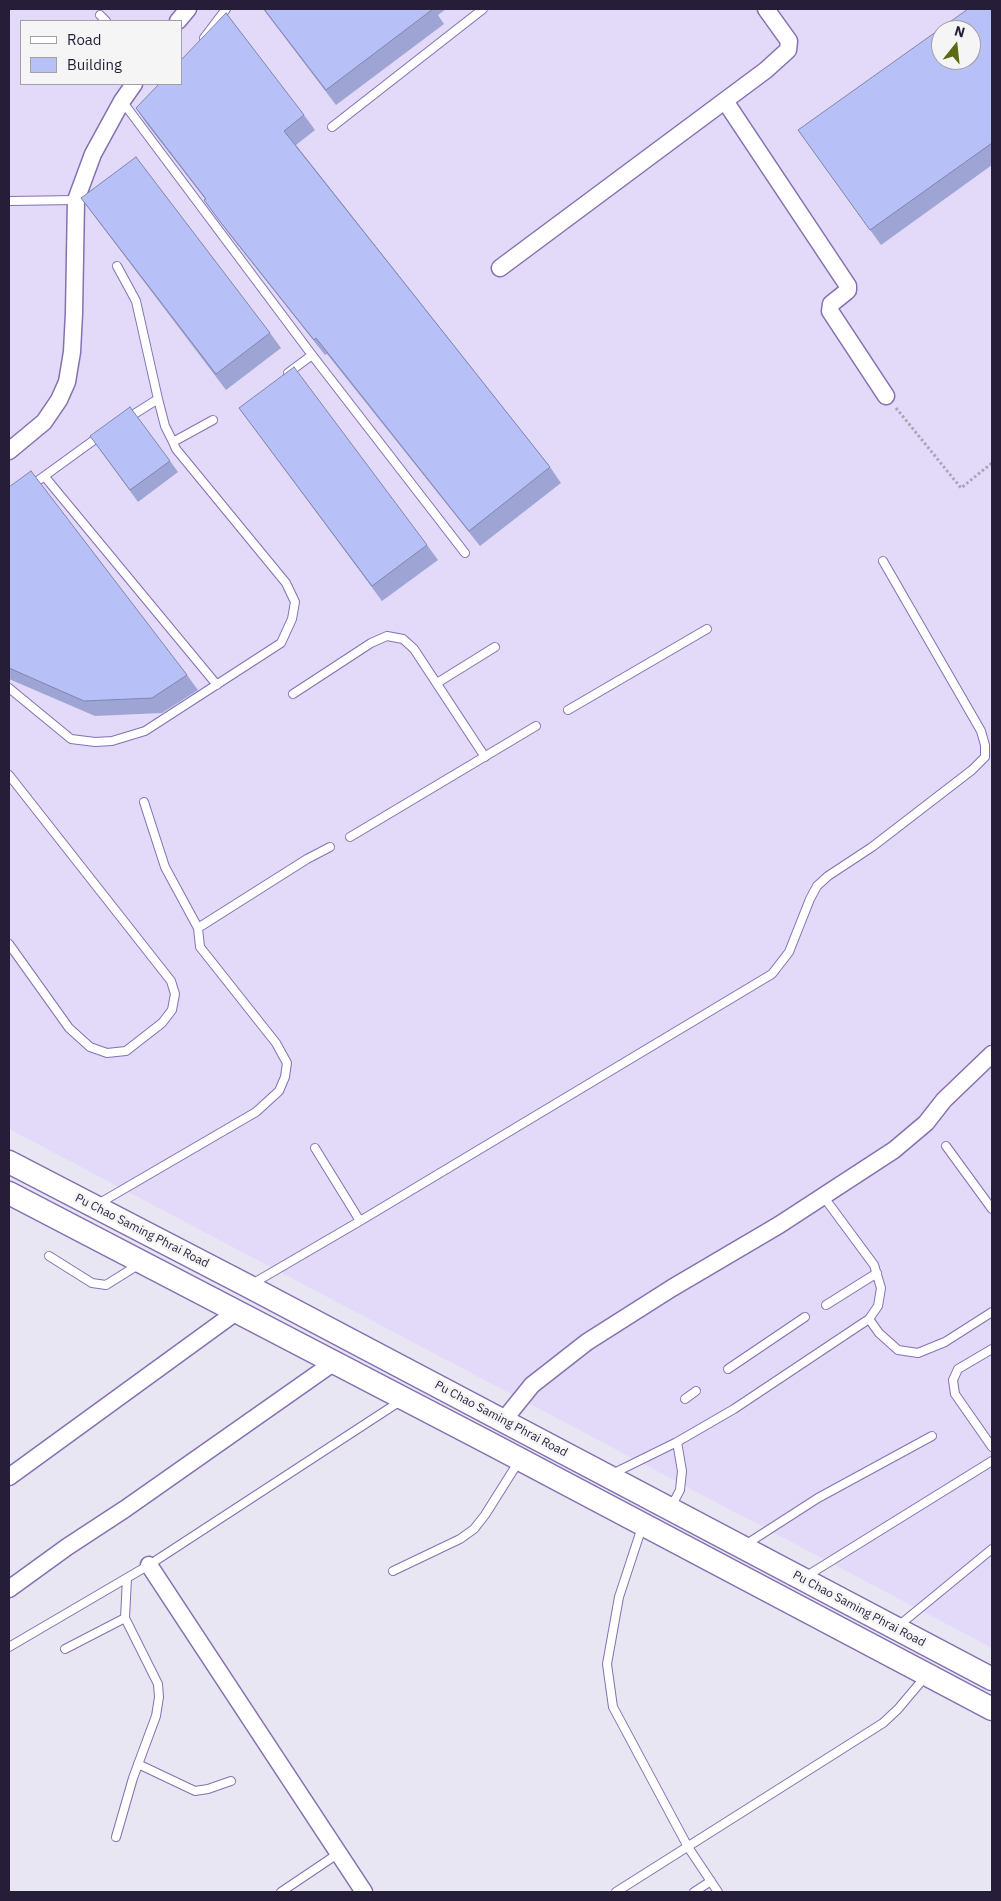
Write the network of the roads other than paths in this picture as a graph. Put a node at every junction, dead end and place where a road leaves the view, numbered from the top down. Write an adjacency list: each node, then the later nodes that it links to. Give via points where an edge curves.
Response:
1 (188, 9): 7 (street)
2 (226, 9): 8 (lane)
3 (483, 9): 14 (lane)
4 (766, 9): 11 (street, via 790,47)
5 (100, 14): 6 (lane)
6 (105, 20)
7 (179, 20)
8 (198, 45)
9 (133, 85): 10 (street)
10 (122, 101): 13 (lane); 15 (street, via 93,154)
11 (725, 101): 18 (street); 21 (street, via 848,286 848,290 831,304 830,311)
12 (144, 115): 13 (lane)
13 (138, 122): 19 (lane)
14 (332, 127)
15 (76, 200): 16 (lane); 27 (street, via 74,313 67,382 44,422)
16 (9, 201)
17 (117, 266): 22 (lane, via 136,301)
18 (500, 268)
19 (312, 355): 20 (lane); 30 (lane)
20 (284, 376)
21 (886, 396)
22 (158, 399): 23 (lane); 26 (lane)
23 (125, 420)
24 (213, 420): 26 (lane)
25 (108, 430): 28 (lane)
26 (173, 442): 35 (lane, via 286,583 295,602 292,619 281,643)
27 (9, 451)
28 (45, 477): 29 (lane); 35 (lane)
29 (23, 491)
30 (464, 553)
31 (884, 561): 55 (lane, via 981,731 985,757 872,847 817,886 789,952 772,974)
32 (707, 628): 38 (lane)
33 (495, 647): 34 (lane)
34 (437, 684): 37 (lane, via 414,649 403,639 387,636); 40 (lane)
35 (217, 685): 36 (lane, via 144,731 112,741 95,742 72,739)
36 (9, 688)
37 (293, 694)
38 (568, 710)
39 (536, 726): 40 (lane)
40 (485, 757): 43 (lane)
41 (9, 775): 46 (lane, via 171,981 175,994 172,1010 162,1023 126,1051 107,1053 90,1048 69,1028)
42 (144, 802): 45 (lane, via 165,867)
43 (350, 837)
44 (330, 847): 45 (lane)
45 (198, 928): 53 (lane, via 200,947 276,1043 287,1063 285,1076 279,1091 256,1112)
46 (9, 944)
47 (992, 1054): 52 (street, via 944,1100 926,1123 894,1150)
48 (946, 1146): 54 (lane)
49 (315, 1148): 55 (lane)
50 (9, 1162): 53 (main road, Pu Chao Saming Phrai Road)
51 (9, 1193): 57 (main road, Pu Chao Saming Phrai Road)
52 (823, 1196): 58 (lane, via 874,1265); 71 (street, via 587,1342 532,1385)
53 (94, 1206): 59 (main road, Pu Chao Saming Phrai Road)
54 (992, 1209)
55 (360, 1221): 59 (lane)
56 (50, 1256): 57 (lane, via 92,1283 106,1285)
57 (141, 1263): 61 (main road, Pu Chao Saming Phrai Road)
58 (876, 1273): 60 (lane); 64 (lane, via 881,1288 878,1306)
59 (248, 1286): 71 (main road, Pu Chao Saming Phrai Road)
60 (826, 1305)
61 (236, 1312): 66 (main road, Pu Chao Saming Phrai Road); 79 (street)
62 (992, 1312): 64 (lane, via 945,1342 918,1353 898,1350)
63 (805, 1317): 67 (lane)
64 (868, 1320): 73 (lane, via 734,1409)
65 (992, 1348): 75 (lane, via 958,1369 953,1380 955,1394)
66 (333, 1363): 69 (main road, Pu Chao Saming Phrai Road); 89 (street)
67 (728, 1370)
68 (696, 1391): 70 (lane)
69 (403, 1399): 74 (main road, Pu Chao Saming Phrai Road); 84 (lane)
70 (685, 1399)
71 (503, 1421): 74 (main road); 78 (main road, Pu Chao Saming Phrai Road)
72 (932, 1436): 82 (lane, via 818,1498)
73 (677, 1442): 78 (lane); 80 (lane, via 682,1471 680,1490)
74 (491, 1444): 76 (main road, Pu Chao Saming Phrai Road)
75 (992, 1447)
76 (520, 1460): 81 (main road, Pu Chao Saming Phrai Road); 85 (lane, via 474,1529 460,1540)
77 (992, 1461): 88 (lane)
78 (608, 1476): 80 (main road, Pu Chao Saming Phrai Road)
79 (9, 1477)
80 (670, 1508): 82 (main road, Pu Chao Saming Phrai Road)
81 (642, 1524): 86 (main road, Pu Chao Saming Phrai Road); 100 (lane, via 619,1597 607,1664 613,1707)
82 (745, 1549): 86 (main road); 88 (main road, Pu Chao Saming Phrai Road)
83 (992, 1549): 91 (lane)
84 (149, 1565): 87 (lane); 101 (street)
85 (394, 1571)
86 (738, 1574): 94 (main road, Pu Chao Saming Phrai Road)
87 (127, 1578): 90 (lane); 92 (lane)
88 (801, 1579): 91 (main road, Pu Chao Saming Phrai Road)
89 (9, 1589)
90 (124, 1618): 93 (lane); 97 (lane, via 158,1684 160,1697)
91 (895, 1628): 95 (main road, Pu Chao Saming Phrai Road)
92 (9, 1646)
93 (65, 1649)
94 (928, 1675): 96 (main road, Pu Chao Saming Phrai Road); 100 (lane, via 883,1723)
95 (992, 1679)
96 (992, 1709)
97 (138, 1764): 98 (lane, via 195,1791 208,1790); 99 (lane)
98 (231, 1781)
99 (116, 1837)
100 (688, 1847): 102 (lane); 105 (lane)
101 (339, 1853): 103 (lane); 104 (street)
102 (711, 1881): 106 (lane); 107 (lane)
103 (281, 1892)
104 (364, 1892)
105 (616, 1892)
106 (694, 1892)
107 (718, 1892)

